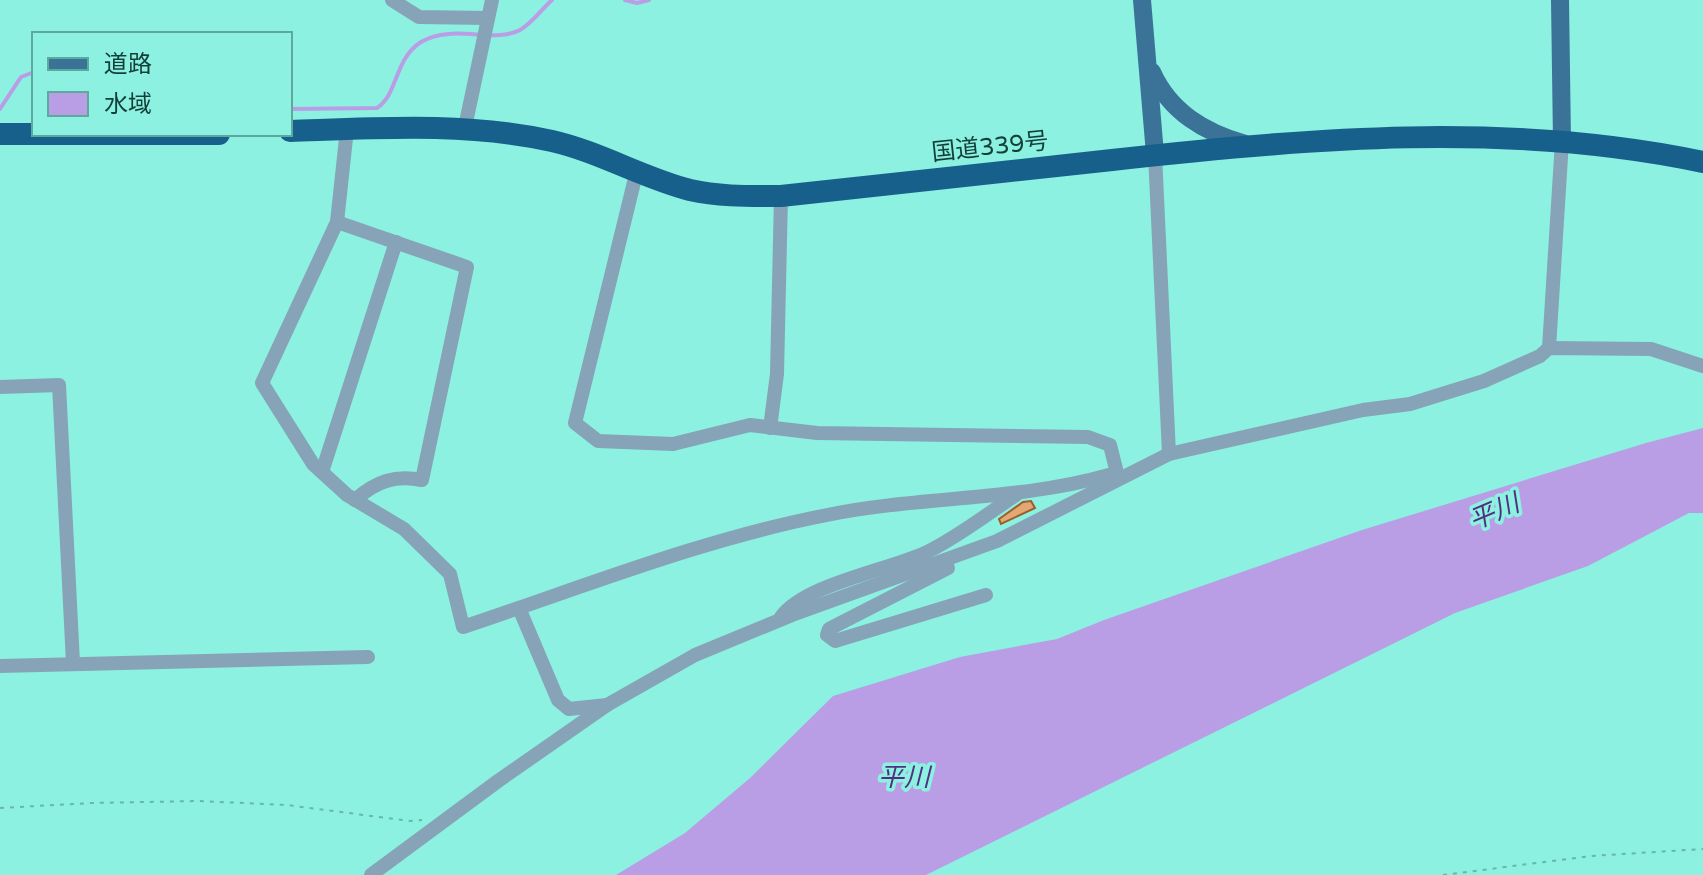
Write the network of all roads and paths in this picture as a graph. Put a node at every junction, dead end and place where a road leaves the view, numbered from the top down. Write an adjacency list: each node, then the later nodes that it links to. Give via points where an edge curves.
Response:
1 (392, 0): 5 (street, via 419,17)
2 (492, 0): 5 (street)
3 (1142, 0): 6 (main road)
4 (1560, 0): 12 (main road)
5 (487, 18): 7 (street)
6 (1149, 66): 13 (main road, via 1181,113); 14 (main road)
7 (465, 127): 8 (highway, 国道339号); 16 (highway, 国道339号, via 557,142)
8 (347, 129): 9 (highway, 国道339号); 18 (street)
9 (292, 131)
10 (0, 134): 11 (highway)
11 (32, 134)
12 (1562, 141): 13 (highway, 国道339号, via 1357,138); 15 (highway, 国道339号); 20 (street)
13 (1249, 145): 14 (highway, 国道339号)
14 (1155, 154): 17 (highway, 国道339号); 24 (street)
15 (1703, 162)
16 (637, 170): 17 (highway, 国道339号, via 707,193); 23 (street, via 575,423 598,441 673,444 750,425)
17 (781, 196): 23 (street, via 777,374)
18 (337, 222): 19 (street); 25 (street, via 262,383)
19 (396, 242): 25 (street); 28 (street, via 467,267 422,480 404,477 373,484)
20 (1549, 348): 21 (street, via 1651,349); 24 (street, via 1484,381 1410,404)
21 (1703, 366)
22 (0, 387): 34 (street, via 59,385)
23 (770, 428): 26 (street, via 1088,437 1110,445)
24 (1169, 454): 26 (street)
25 (322, 472): 28 (street)
26 (1121, 474): 27 (street); 29 (street)
27 (1021, 492): 31 (street, via 829,514 718,541); 32 (street, via 927,552 833,585 789,606)
28 (355, 500): 31 (street, via 404,529 450,574 463,627)
29 (997, 541): 30 (street, via 829,629 827,635 835,641); 32 (street)
30 (986, 595)
31 (519, 608): 36 (street, via 558,700 569,709)
32 (779, 621): 36 (street, via 695,655)
33 (368, 657): 34 (street)
34 (73, 663): 35 (street)
35 (0, 666)
36 (607, 705): 38 (street)
37 (0, 808): 38 (path, via 199,801 287,805 410,821)
38 (451, 816): 40 (street)
39 (1703, 849): 41 (path, via 1591,856)
40 (371, 875)
41 (1443, 875)

